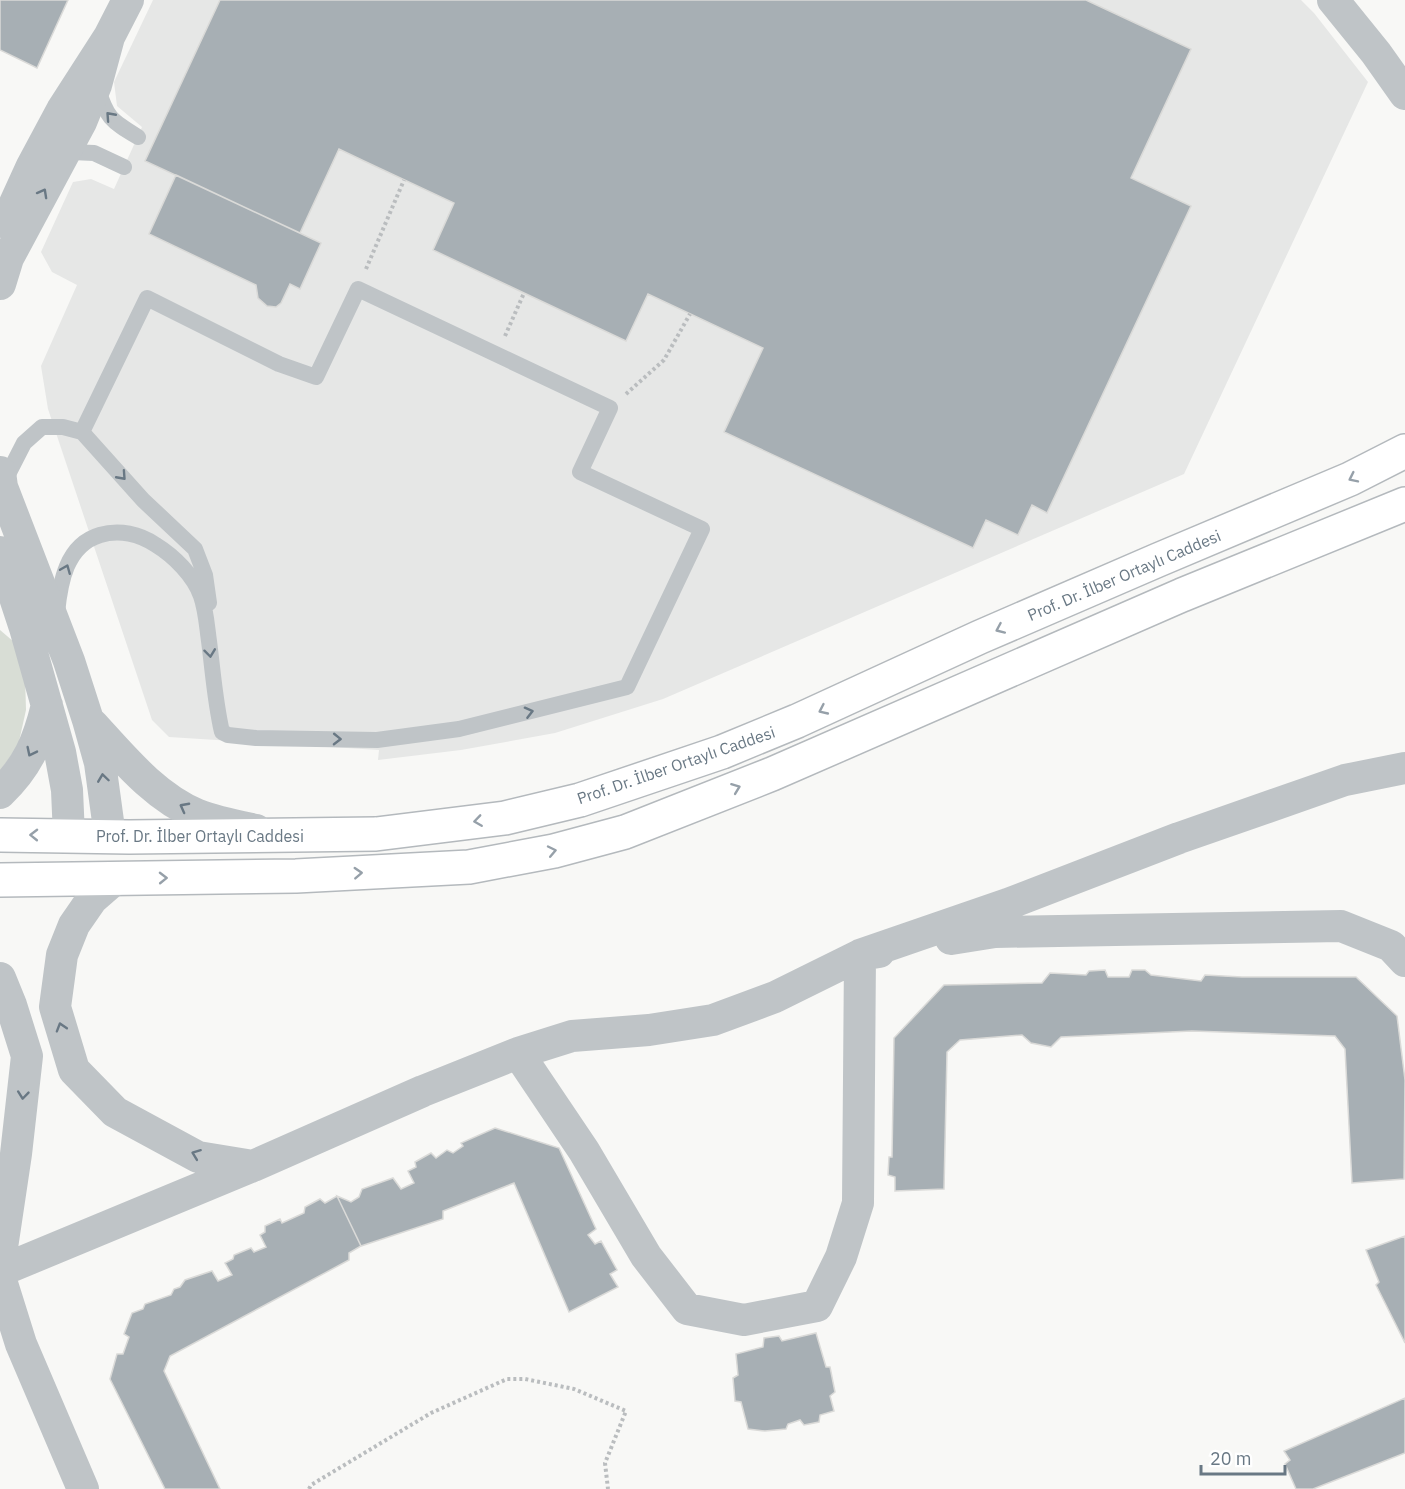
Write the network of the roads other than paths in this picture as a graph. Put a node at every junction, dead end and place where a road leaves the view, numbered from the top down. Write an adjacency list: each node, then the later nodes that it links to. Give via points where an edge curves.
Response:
1 (128, 0): 3 (street)
2 (1333, 0): 5 (street)
3 (109, 37): 4 (street); 6 (street)
4 (96, 85): 6 (street); 7 (lane, one-way to 4, via 105,113)
5 (1405, 94)
6 (76, 133): 8 (lane); 9 (street, one-way to 6); 9 (street, via 32,166)
7 (138, 137)
8 (124, 167)
9 (2, 258)
10 (82, 432): 12 (lane, via 42,427 24,443); 16 (lane, one-way to 16, via 143,500 195,549 207,585 210,606); 16 (lane, one-way to 10, via 218,714 222,732 228,735 377,740 459,729 627,687 702,529 580,472 610,408 358,289 316,377 279,364 147,298)
11 (1405, 451): 23 (street, Prof. Dr. İlber Ortaylı Caddesi, one-way to 23, via 1350,480 1032,614 797,721 664,773 580,800 505,818 376,834)
12 (1, 483): 17 (street)
13 (1401, 510): 27 (street, one-way to 13, via 296,876 469,867 625,832 772,774 1182,595)
14 (0, 552): 17 (street)
15 (0, 609): 17 (street)
16 (206, 618): 17 (lane, one-way to 16, via 80,543 107,533 134,535 165,551 201,595)
17 (40, 627): 18 (street); 19 (street, via 69,661)
18 (48, 704): 21 (street, one-way to 21, via 33,750); 24 (street, via 67,790)
19 (88, 720): 23 (street, one-way to 19, via 228,824 181,806 136,771); 25 (street, one-way to 19, via 100,763)
20 (1405, 768): 29 (street, via 1345,780)
21 (0, 793)
22 (0, 835): 24 (street, Prof. Dr. İlber Ortaylı Caddesi, one-way to 22)
23 (280, 835): 25 (street, Prof. Dr. İlber Ortaylı Caddesi)
24 (69, 836): 25 (street, Prof. Dr. İlber Ortaylı Caddesi); 26 (street)
25 (110, 836): 27 (street)
26 (71, 879): 27 (street); 28 (street)
27 (115, 879): 33 (street, one-way to 27, via 198,1157 115,1112 74,1070 55,1007 62,955 74,925 92,899)
28 (0, 880)
29 (860, 955): 30 (street, via 995,932 1341,926 1391,946); 32 (street, via 775,997 713,1020 573,1036); 32 (street, via 858,1203 841,1257 817,1306 744,1320 687,1309 646,1256 585,1151)
30 (1405, 961)
31 (0, 978): 34 (street, one-way to 34, via 27,1056)
32 (518, 1053): 33 (street)
33 (253, 1166): 35 (street)
34 (0, 1261)
35 (0, 1271)
36 (0, 1277): 37 (street)
37 (10, 1353): 38 (street)
38 (83, 1489)

